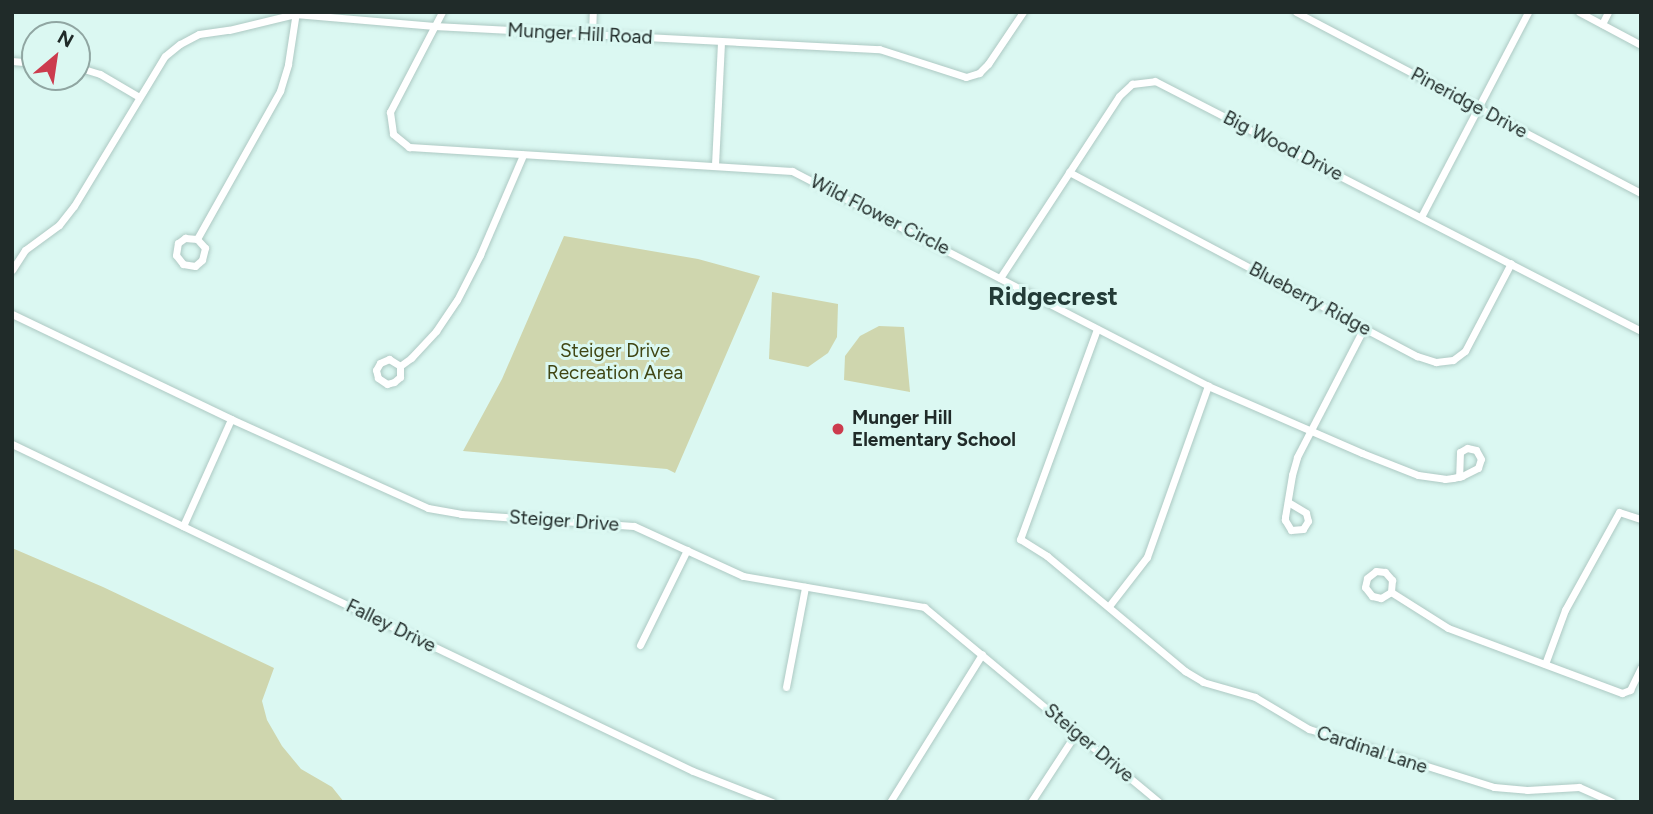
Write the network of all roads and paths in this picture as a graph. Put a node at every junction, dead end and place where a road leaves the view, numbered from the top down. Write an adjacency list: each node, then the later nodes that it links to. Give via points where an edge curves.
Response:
1 (442, 12): 10 (street, Wild Flower Circle)
2 (593, 12): 11 (street)
3 (1023, 12): 12 (street, Munger Hill Road, via 988,64 978,74 966,77 887,51)
4 (1296, 12): 16 (street, Pineridge Drive)
5 (1528, 12): 16 (street)
6 (1579, 12): 9 (street)
7 (1608, 12): 9 (street)
8 (295, 13): 10 (street, Munger Hill Road); 15 (street, Munger Hill Road, via 188,38 165,56); 22 (street, via 280,91)
9 (1602, 24): 13 (street)
10 (434, 26): 11 (street, Munger Hill Road); 17 (street, Wild Flower Circle, via 390,112 396,138 418,149)
11 (592, 35): 12 (street, Munger Hill Road)
12 (721, 42): 18 (street)
13 (1641, 44)
14 (91, 71): 15 (street)
15 (139, 97): 24 (street, Munger Hill Road, via 67,216 24,250)
16 (1478, 108): 20 (street, Pineridge Drive); 21 (street)
17 (523, 155): 18 (street, Wild Flower Circle); 30 (street, via 457,300 436,331)
18 (715, 164): 25 (street, Wild Flower Circle, via 792,171)
19 (1069, 172): 21 (street, Big Wood Drive, via 1119,96 1132,84 1155,81); 25 (street, Big Wood Drive); 27 (street, Blueberry Ridge)
20 (1641, 193)
21 (1421, 217): 23 (street, Big Wood Drive)
22 (197, 239): 22 (street, via 186,238 177,246 176,255 183,264 195,266 204,258 205,248)
23 (1511, 264): 27 (street, Blueberry Ridge, via 1470,344 1453,360 1427,360); 29 (street, Big Wood Drive)
24 (12, 270)
25 (1000, 278): 28 (street, Wild Flower Circle)
26 (12, 314): 32 (street, Steiger Drive)
27 (1364, 328): 33 (street)
28 (1097, 329): 31 (street, Wild Flower Circle); 42 (street, Cardinal Lane, via 1020,538)
29 (1641, 331)
30 (400, 366)
31 (1208, 386): 33 (street, Wild Flower Circle); 42 (street, via 1147,557)
32 (231, 419): 38 (street); 39 (street, Steiger Drive, via 429,508 634,526)
33 (1309, 430): 35 (street, Wild Flower Circle, via 1418,475); 36 (street, via 1297,457)
34 (12, 444): 38 (street, Falley Drive)
35 (1458, 477)
36 (1288, 502)
37 (1641, 519): 45 (street, via 1619,512 1565,610)
38 (183, 526): 49 (street, Falley Drive, via 693,771)
39 (687, 550): 40 (street, Steiger Drive, via 743,576); 43 (street)
40 (805, 587): 44 (street, Steiger Drive, via 923,607); 47 (street)
41 (1391, 592): 45 (street, via 1456,632)
42 (1109, 606): 53 (street, Cardinal Lane, via 1203,682 1255,697 1322,735 1493,788 1579,787)
43 (640, 645)
44 (982, 654): 48 (street, Steiger Drive); 50 (street)
45 (1545, 664): 46 (street, via 1626,693)
46 (1641, 667)
47 (786, 687)
48 (1076, 733): 51 (street); 52 (street, Steiger Drive)
49 (772, 802)
50 (890, 802)
51 (1031, 802)
52 (1159, 802)
53 (1612, 802)

